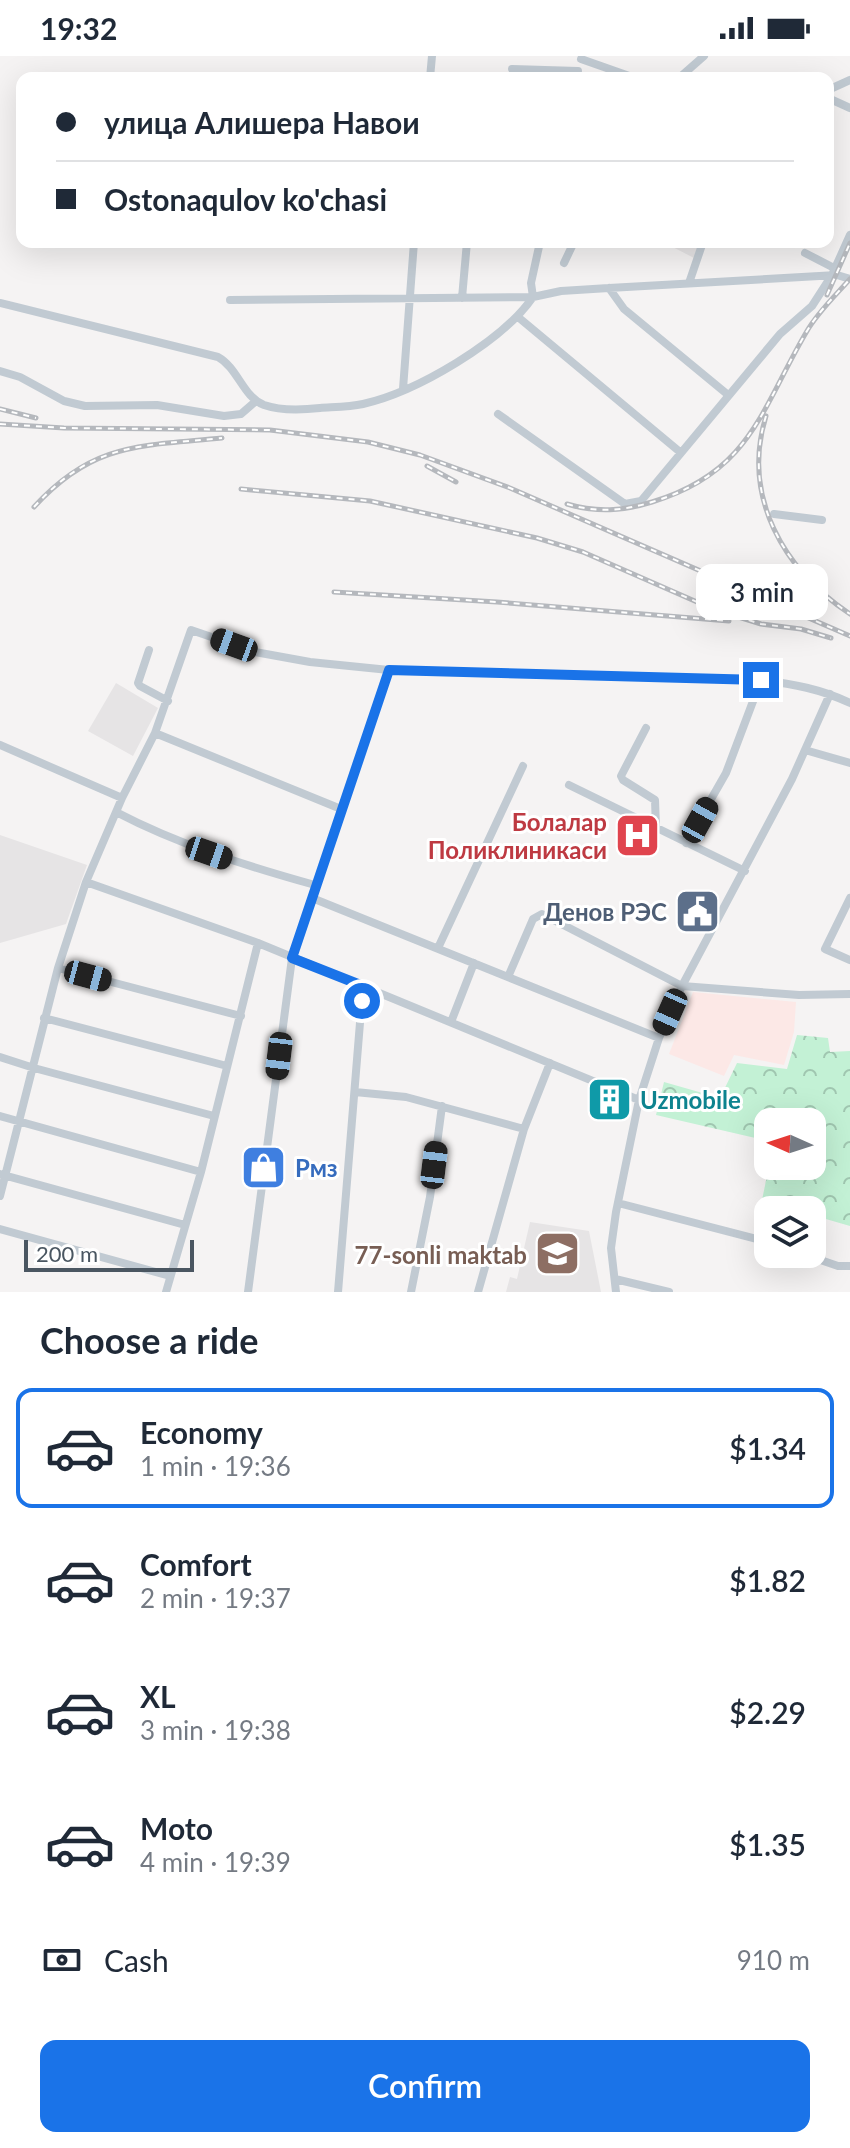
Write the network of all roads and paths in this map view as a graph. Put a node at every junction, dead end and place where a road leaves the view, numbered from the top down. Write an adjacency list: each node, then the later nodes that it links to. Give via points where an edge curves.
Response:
1 (704, 56): 6 (street)
2 (581, 57): 5 (street)
3 (512, 69): 4 (street)
4 (551, 72)
5 (620, 72)
6 (686, 72)
7 (850, 235): 15 (street)
8 (413, 248): 21 (street)
9 (466, 248): 20 (street)
10 (539, 248): 19 (street)
11 (571, 248): 14 (street)
12 (701, 248): 17 (street)
13 (805, 253): 15 (street)
14 (564, 263)
15 (834, 272): 16 (street); 17 (street); 27 (street, via 807,313 780,334)
16 (850, 279)
17 (689, 283): 18 (street)
18 (609, 288): 19 (street); 27 (street, via 632,316)
19 (533, 297): 20 (street); 24 (street)
20 (462, 298): 21 (street)
21 (409, 299): 22 (street); 26 (street)
22 (230, 300)
23 (0, 303): 28 (street, via 218,357)
24 (518, 317): 26 (street, via 447,369); 30 (street)
25 (0, 371): 28 (street, via 85,406 157,405 224,416 241,414)
26 (403, 389): 28 (street, via 362,404 309,409 280,409)
27 (727, 394): 30 (street)
28 (256, 401)
29 (498, 414): 30 (street, via 625,504 641,501)
30 (680, 452)
31 (774, 514): 32 (street)
32 (822, 520)
33 (149, 650): 37 (street, via 138,683)
34 (389, 670): 35 (street); 37 (street, via 255,652 191,630); 47 (street)
35 (761, 680): 36 (street); 50 (street, via 726,773)
36 (830, 694): 38 (street); 42 (street)
37 (168, 701): 40 (street)
38 (850, 703)
39 (646, 728): 49 (street, via 621,776 655,800)
40 (155, 733): 46 (street); 47 (street)
41 (0, 745): 46 (street)
42 (805, 750): 43 (street); 51 (street)
43 (850, 763)
44 (523, 766): 57 (street)
45 (569, 785): 49 (street)
46 (122, 798): 48 (street)
47 (341, 809): 53 (street)
48 (116, 812): 52 (street); 53 (street, via 209,853)
49 (656, 828): 50 (street)
50 (686, 843): 51 (street)
51 (745, 871): 64 (street)
52 (86, 882): 56 (street); 61 (street)
53 (315, 885): 54 (street)
54 (312, 898): 57 (street); 58 (street)
55 (850, 898): 59 (street, via 825,950)
56 (258, 943): 58 (street); 66 (street)
57 (438, 948): 60 (street)
58 (292, 958): 63 (street); 93 (street)
59 (850, 960)
60 (474, 963): 62 (street); 68 (street)
61 (58, 968): 66 (street); 67 (street)
62 (508, 977): 64 (street, via 533,919 542,914); 69 (street)
63 (363, 986): 68 (street); 74 (street)
64 (682, 986): 65 (street); 69 (street)
65 (850, 994)
66 (241, 1016): 72 (street)
67 (44, 1018): 72 (street); 73 (street)
68 (451, 1022): 71 (street)
69 (659, 1038): 75 (street)
70 (0, 1057): 73 (street)
71 (550, 1063): 75 (street); 80 (street)
72 (227, 1066): 78 (street)
73 (34, 1068): 78 (street); 79 (street)
74 (355, 1092): 76 (street); 94 (street)
75 (639, 1100): 84 (street)
76 (442, 1106): 80 (street); 95 (street)
77 (0, 1116): 79 (street)
78 (214, 1116): 81 (street)
79 (20, 1122): 81 (street); 82 (street)
80 (524, 1129): 96 (street)
81 (201, 1172): 85 (street)
82 (3, 1175): 83 (street); 85 (street)
83 (0, 1196)
84 (618, 1203): 87 (street); 91 (street, via 611,1248)
85 (185, 1225): 90 (street)
86 (0, 1229): 90 (street)
87 (754, 1238)
88 (826, 1262): 89 (street)
89 (850, 1266)
90 (170, 1276): 92 (street)
91 (615, 1279): 97 (street); 98 (street)
92 (166, 1292)
93 (248, 1292)
94 (338, 1292)
95 (411, 1292)
96 (478, 1292)
97 (616, 1292)
98 (669, 1292)

